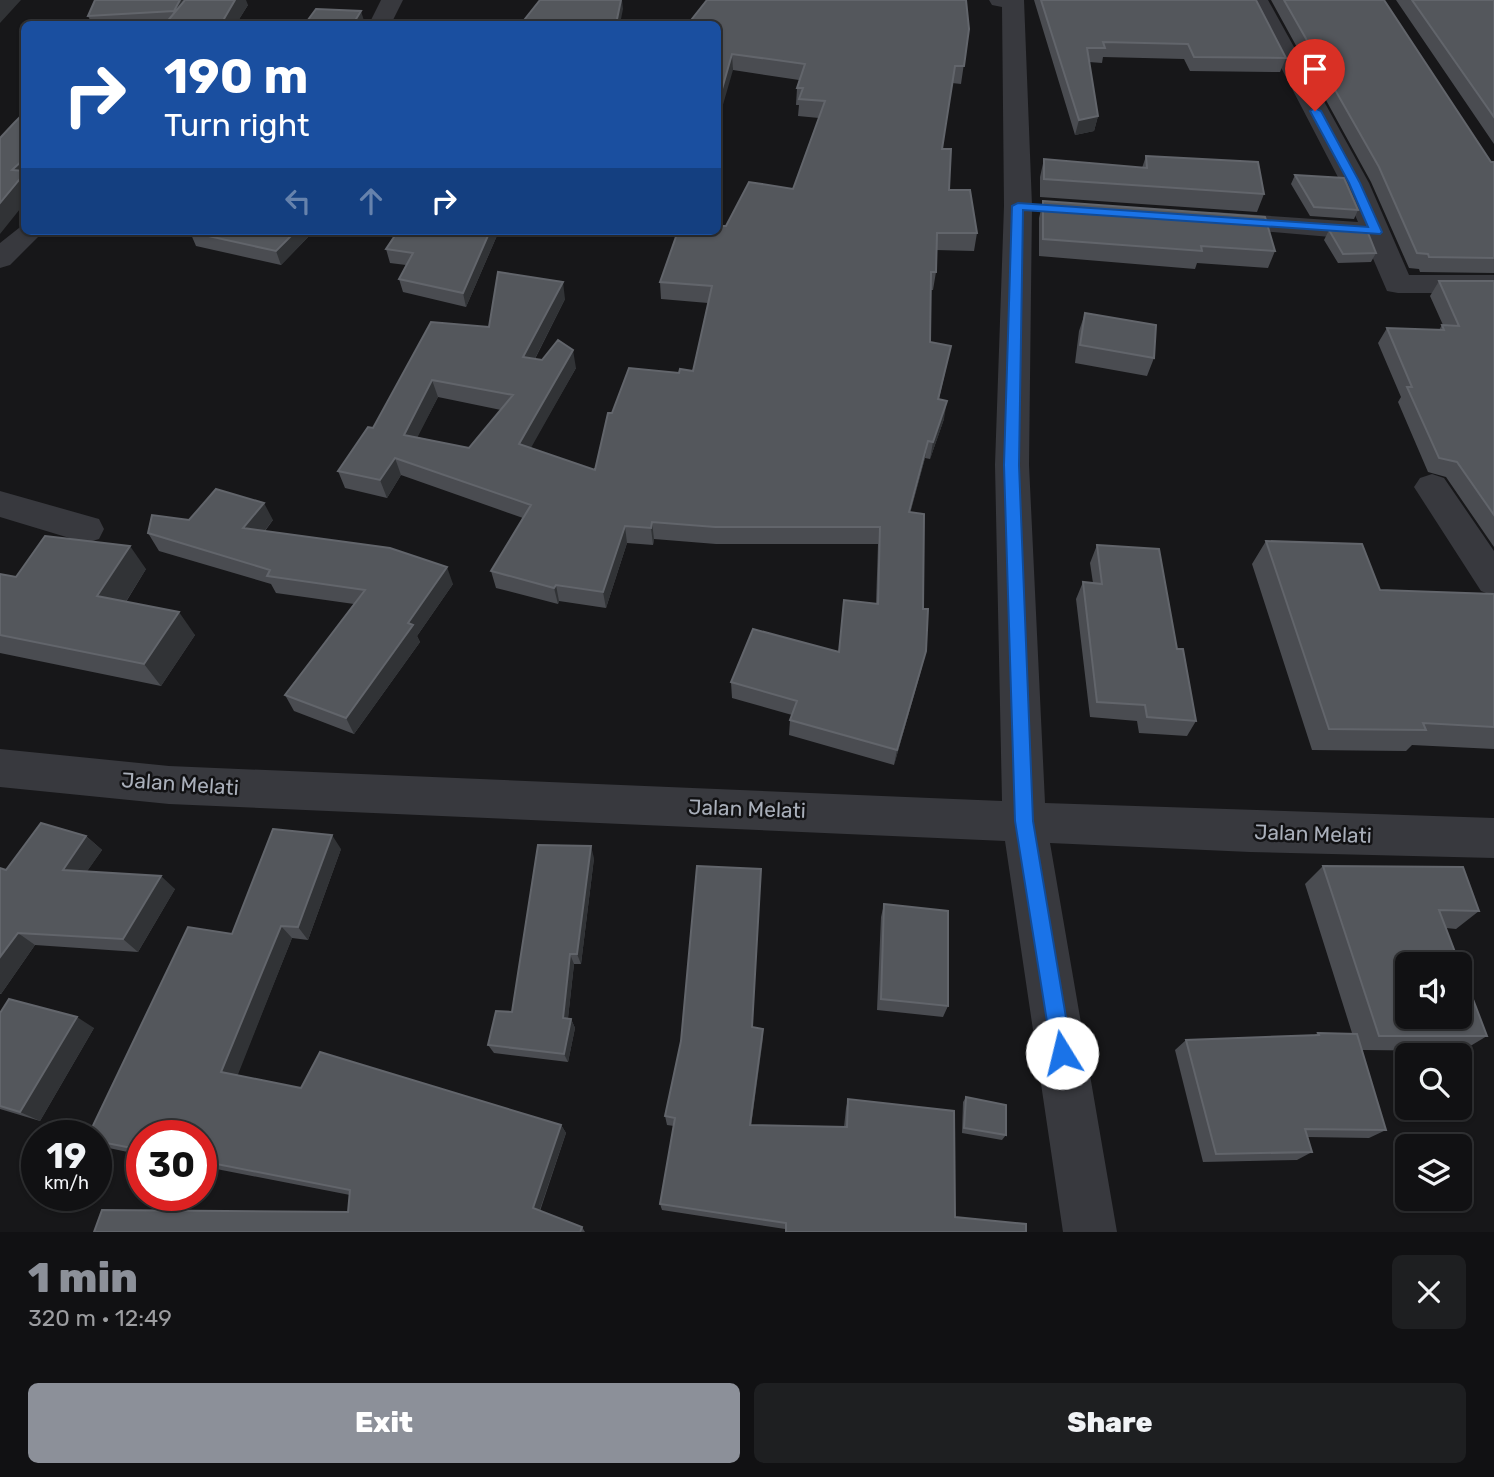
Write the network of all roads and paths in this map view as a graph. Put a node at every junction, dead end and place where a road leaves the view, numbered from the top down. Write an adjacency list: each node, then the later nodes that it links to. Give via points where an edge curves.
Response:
1 (392, 0): 5 (street)
2 (1000, 0): 3 (street)
3 (1013, 0): 16 (street, via 1031,207 1012,465)
4 (1257, 0): 7 (street, via 1355,183)
5 (382, 21)
6 (1183, 218): 7 (street)
7 (1376, 232): 10 (street, via 1398,284)
8 (26, 235): 9 (street)
9 (0, 259)
10 (1494, 284)
11 (1432, 486): 14 (street)
12 (0, 504): 13 (street)
13 (86, 529)
14 (1494, 581)
15 (0, 768): 16 (street, Jalan Melati, via 169,785)
16 (1024, 821): 17 (street, Jalan Melati); 18 (street)
17 (1494, 838)
18 (1090, 1232)

